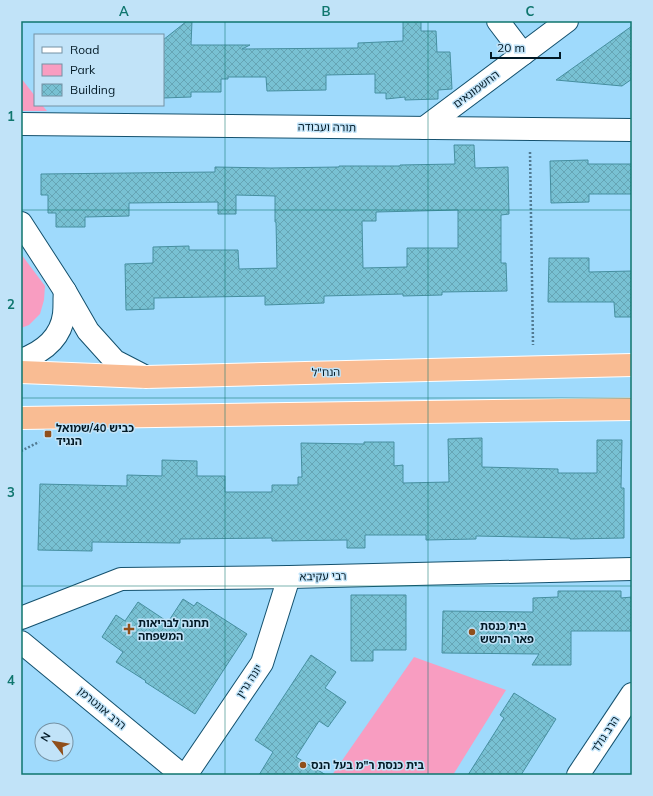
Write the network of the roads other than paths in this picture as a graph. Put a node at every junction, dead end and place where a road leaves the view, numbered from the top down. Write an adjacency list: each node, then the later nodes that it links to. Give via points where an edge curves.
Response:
1 (498, 21): 3 (street)
2 (567, 21): 3 (street, החשמונאים)
3 (524, 54): 5 (street, החשמונאים)
4 (23, 125): 5 (street, תורה ועבודה)
5 (424, 128): 6 (street, תורה ועבודה)
6 (632, 130)
7 (21, 223): 8 (street)
8 (65, 291): 9 (street, via 64,315 59,331 49,344); 12 (street, via 88,331 115,361)
9 (21, 360)
10 (632, 365): 12 (highway, הנח"ל)
11 (21, 372): 12 (highway, הנח"ל)
12 (146, 377)
13 (632, 409): 14 (highway)
14 (21, 418)
15 (632, 570): 16 (street, רבי עקיבא)
16 (289, 577): 17 (street, רבי עקיבא, via 121,578); 21 (street, יונה גרין, via 262,663)
17 (21, 618)
18 (21, 642): 20 (street, הרב אונטרמן)
19 (632, 694): 22 (street, הרב גולד)
20 (182, 775)
21 (186, 775)
22 (578, 775)

